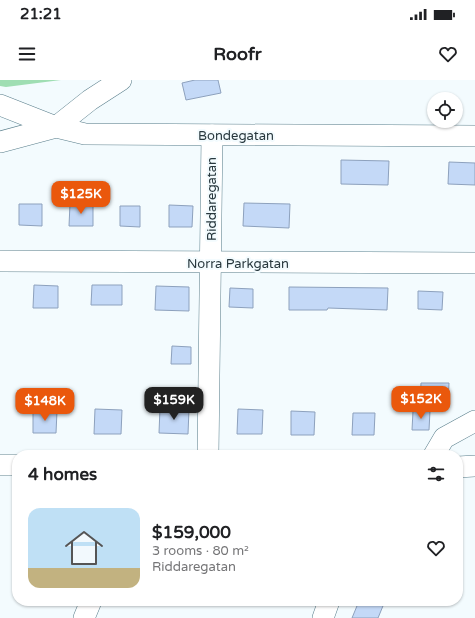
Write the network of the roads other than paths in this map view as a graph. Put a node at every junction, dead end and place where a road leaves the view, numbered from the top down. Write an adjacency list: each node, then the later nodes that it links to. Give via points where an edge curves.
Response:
1 (121, 80): 3 (street)
2 (0, 105): 3 (street)
3 (56, 127): 4 (street, Bondegatan, via 85,134); 6 (street, Bondegatan)
4 (212, 135): 5 (street, Bondegatan); 8 (street, Riddaregatan)
5 (475, 136)
6 (0, 142)
7 (0, 261): 8 (street, Norra Parkgatan)
8 (211, 263): 9 (street, Norra Parkgatan); 11 (street, Riddaregatan)
9 (475, 264)
10 (475, 421): 12 (street, via 444,438)
11 (208, 450)
12 (437, 450)
13 (0, 465): 14 (street)
14 (12, 465)
15 (475, 466): 16 (street)
16 (463, 467)
17 (89, 606): 19 (street)
18 (328, 606): 20 (street)
19 (84, 618)
20 (323, 618)

